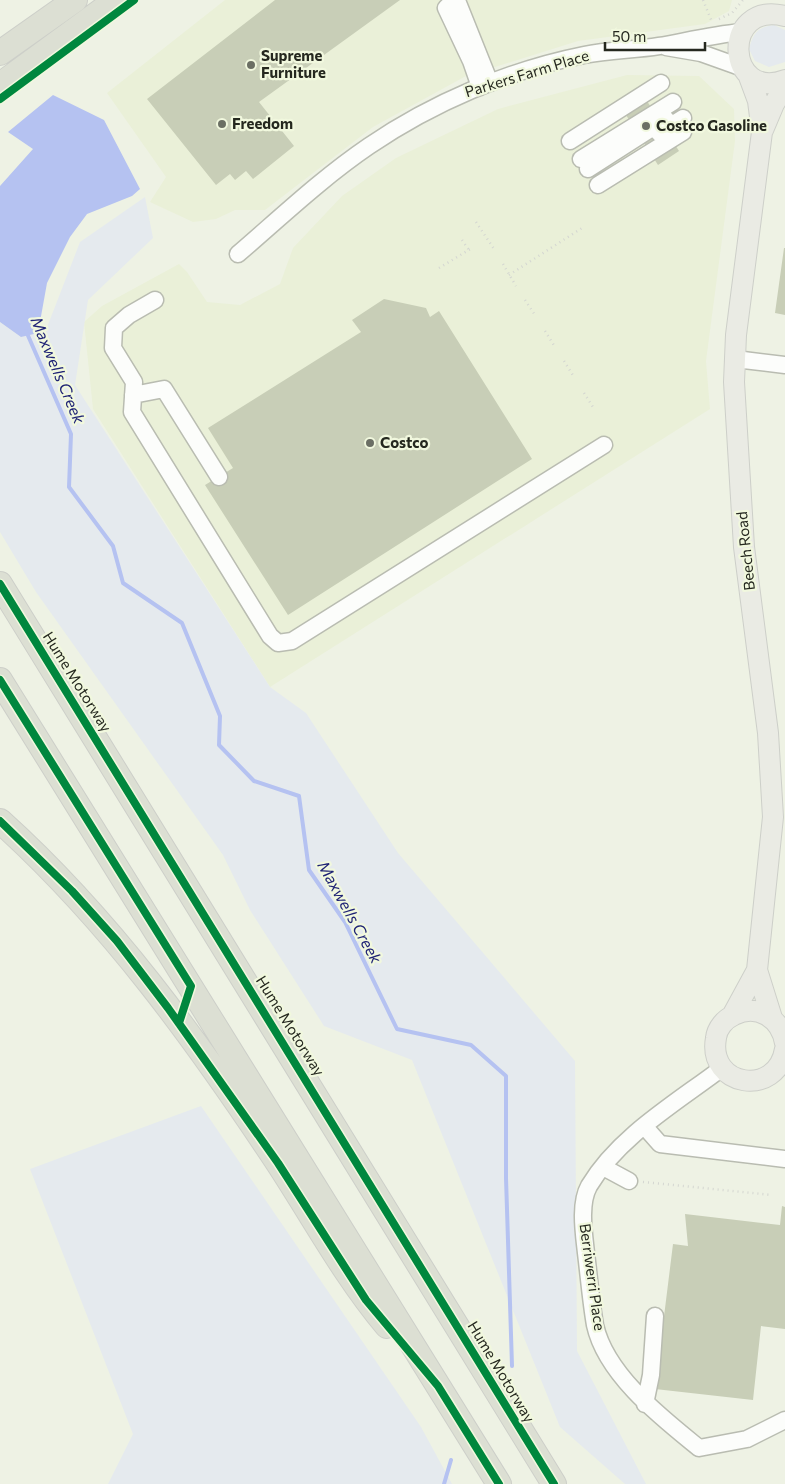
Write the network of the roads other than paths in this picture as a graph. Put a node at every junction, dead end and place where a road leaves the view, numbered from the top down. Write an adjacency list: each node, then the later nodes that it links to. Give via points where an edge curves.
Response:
1 (75, 0): 7 (highway)
2 (116, 0): 10 (highway)
3 (758, 9): 4 (main road); 5 (main road)
4 (785, 16)
5 (741, 32): 6 (street, Parkers Farm Place); 8 (main road, Beech Road, via 737,51)
6 (658, 46): 8 (street, Parkers Farm Place, via 701,53); 14 (street, Parkers Farm Place, via 583,55 485,85 433,108 370,145 334,171)
7 (0, 53)
8 (745, 71): 9 (main road, via 768,83); 13 (main road, Beech Road, via 758,101)
9 (785, 80)
10 (0, 85)
11 (785, 86): 13 (main road, Beech Road)
12 (675, 106): 12 (street, via 584,164)
13 (762, 132): 16 (main road, Beech Road)
14 (238, 254)
15 (155, 300): 18 (street, via 114,328 113,348 134,382)
16 (735, 360): 17 (street); 24 (main road, Beech Road, via 744,547 768,733 773,817)
17 (785, 365)
18 (133, 395): 19 (street, via 132,412 270,636 278,643 292,642); 20 (street, via 164,389)
19 (604, 445)
20 (219, 477)
21 (0, 584): 39 (highway, Hume Motorway)
22 (0, 680): 35 (highway)
23 (0, 821): 35 (highway, via 72,891 117,941 278,1163 366,1300)
24 (757, 970): 25 (main road, Beech Road); 26 (main road, Beech Road)
25 (732, 1016): 26 (main road, via 752,1010); 28 (main road, via 716,1034 716,1058)
26 (772, 1018): 27 (main road)
27 (785, 1040): 29 (main road)
28 (722, 1068): 29 (main road, via 735,1078 750,1082); 30 (street, Berriwerri Place)
29 (781, 1068)
30 (645, 1127): 31 (street, via 660,1144); 32 (street, Berriwerri Place)
31 (785, 1159)
32 (603, 1166): 33 (street); 36 (street, Berriwerri Place, via 588,1188 582,1221 596,1327 608,1356)
33 (629, 1181)
34 (655, 1316): 36 (street, via 651,1375)
35 (438, 1386): 38 (highway)
36 (645, 1404): 37 (street, Berriwerri Place, via 699,1448 747,1439)
37 (785, 1420)
38 (498, 1484)
39 (554, 1484)

